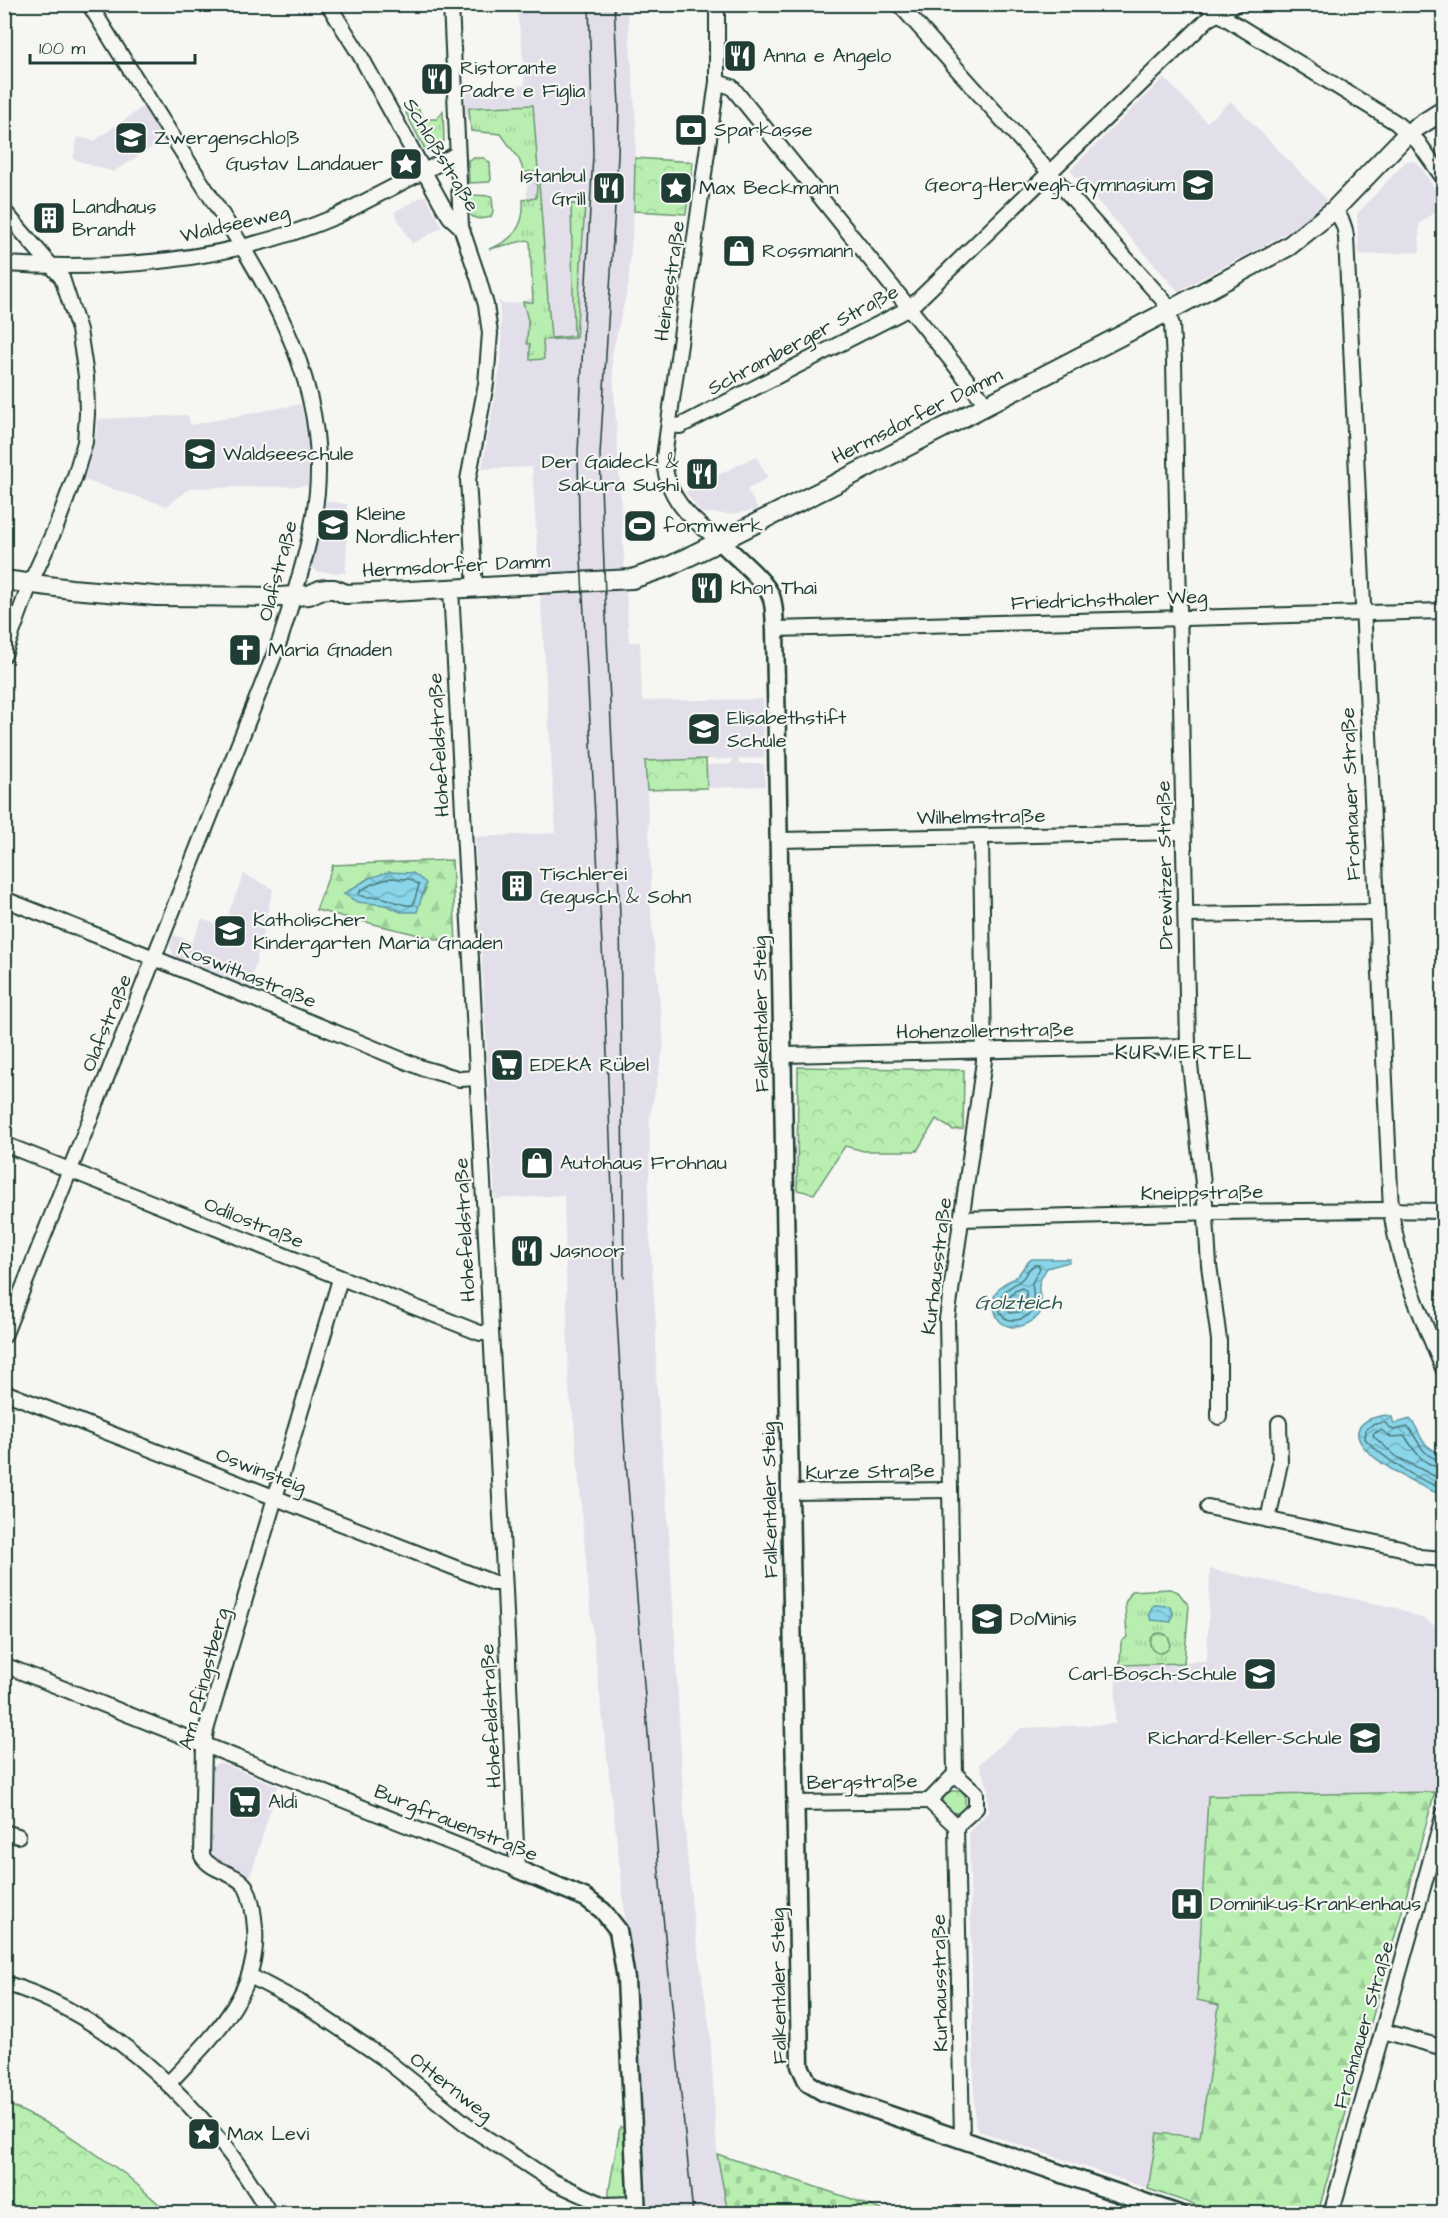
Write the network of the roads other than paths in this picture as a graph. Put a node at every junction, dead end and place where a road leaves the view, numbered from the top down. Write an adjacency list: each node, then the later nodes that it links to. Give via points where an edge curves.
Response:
1 (89, 4): 18 (street, Olafstraße)
2 (328, 4): 12 (street, Schloßstraße, via 360,54)
3 (451, 4): 11 (street)
4 (717, 4): 8 (street, Heinsestraße)
5 (899, 4): 13 (street)
6 (1236, 4): 7 (street, Schramberger Straße)
7 (1212, 9): 10 (street); 13 (street, Schramberger Straße, via 1208,19)
8 (717, 82): 21 (street, via 732,87); 24 (street, Heinsestraße)
9 (1443, 110): 10 (main road, Hermsdorfer Damm)
10 (1408, 133): 14 (street); 15 (main road, Hermsdorfer Damm)
11 (457, 154): 12 (street, Waldseeweg); 17 (street)
12 (423, 171): 17 (street, Schloßstraße, via 450,217); 18 (street, Waldseeweg, via 319,224)
13 (1048, 171): 21 (street, Schramberger Straße); 22 (street)
14 (1443, 178)
15 (1334, 210): 22 (main road, Hermsdorfer Damm, via 1289,246); 32 (street, Frohnauer Straße, via 1345,227 1346,237)
16 (4, 211): 20 (street)
17 (461, 227): 28 (street, Schloßstraße, via 486,305 490,333 486,384 468,480)
18 (242, 246): 20 (street, Waldseeweg, via 146,262); 30 (street, Olafstraße, via 293,342 314,419 317,489)
19 (4, 264): 20 (street, Waldseeweg)
20 (51, 266): 27 (street, via 62,278 79,330 87,414 85,442 75,476)
21 (908, 307): 23 (street); 24 (street, Schramberger Straße, via 680,426)
22 (1168, 311): 23 (main road, Hermsdorfer Damm); 33 (street, Drewitzer Straße, via 1174,360)
23 (987, 405): 25 (main road, Hermsdorfer Damm)
24 (670, 425): 25 (street, Heinsestraße, via 664,457 671,492 685,512)
25 (720, 541): 28 (main road, Hermsdorfer Damm, via 633,579); 34 (street, Falkentaler Steig, via 771,594)
26 (4, 580): 27 (main road, Hermsdorfer Damm)
27 (30, 584): 30 (main road, Hermsdorfer Damm, via 156,596); 35 (street)
28 (475, 588): 29 (main road, Hermsdorfer Damm)
29 (451, 589): 30 (main road, Hermsdorfer Damm, via 346,594 327,589); 46 (street, Hohefeldstraße)
30 (301, 596): 42 (street, Olafstraße)
31 (1443, 611): 32 (street, Friedrichsthaler Weg)
32 (1363, 614): 33 (street, Friedrichsthaler Weg); 40 (street, Frohnauer Straße)
33 (1179, 618): 34 (street, Friedrichsthaler Weg); 36 (street, Drewitzer Straße)
34 (775, 629): 38 (street, Falkentaler Steig)
35 (4, 655)
36 (1183, 832): 37 (street, Wilhelmstraße); 41 (street, Drewitzer Straße)
37 (981, 836): 38 (street, Wilhelmstraße); 44 (street, Kurhausstraße)
38 (779, 840): 45 (street, Falkentaler Steig)
39 (4, 899): 42 (street, Roswithastraße)
40 (1376, 912): 41 (street); 49 (street, Frohnauer Straße)
41 (1186, 915): 43 (street, Drewitzer Straße)
42 (154, 958): 46 (street, Roswithastraße, via 422,1068 460,1079); 48 (street, Olafstraße)
43 (1188, 1046): 44 (street, Hohenzollernstraße); 51 (street, Drewitzer Straße)
44 (984, 1051): 45 (street, Hohenzollernstraße); 52 (street, Kurhausstraße)
45 (783, 1055): 61 (street, Falkentaler Steig)
46 (477, 1078): 54 (street, Hohefeldstraße)
47 (4, 1144): 48 (street, Odilostraße)
48 (69, 1170): 53 (street, Odilostraße); 55 (street, Olafstraße)
49 (1391, 1210): 50 (street, Kneippstraße); 51 (street, Kneippstraße); 56 (street, Frohnauer Straße, via 1396,1244)
50 (1443, 1211)
51 (1205, 1212): 52 (street, Kneippstraße); 58 (street, Drewitzer Straße, via 1219,1340)
52 (962, 1219): 60 (street, Kurhausstraße, via 947,1319)
53 (340, 1279): 54 (street, Odilostraße, via 480,1333); 62 (street, Am Pfingstberg)
54 (490, 1333): 66 (street, Hohefeldstraße)
55 (4, 1336)
56 (1443, 1371)
57 (4, 1392): 62 (street, Oswinsteig)
58 (1219, 1417)
59 (1280, 1423): 64 (street, via 1280,1463)
60 (949, 1490): 61 (street, Kurze Straße); 69 (street, Kurhausstraße)
61 (791, 1492): 71 (street, Falkentaler Steig)
62 (275, 1498): 66 (street, Oswinsteig, via 494,1583); 68 (street, Am Pfingstberg)
63 (1208, 1507): 64 (street)
64 (1268, 1520): 65 (street, via 1401,1548 1428,1559)
65 (1443, 1559)
66 (504, 1583): 74 (street, Hohefeldstraße)
67 (4, 1665): 68 (street, Burgfrauenstraße)
68 (204, 1745): 74 (street, Burgfrauenstraße); 75 (street, Am Pfingstberg, via 202,1856 207,1865 247,1889 256,1941)
69 (955, 1774): 70 (street); 73 (street, via 976,1793 976,1808)
70 (929, 1801): 71 (street, Bergstraße); 73 (street)
71 (796, 1803): 80 (street, Falkentaler Steig, via 803,2075 823,2092)
72 (1443, 1813): 77 (street, Frohnauer Straße)
73 (956, 1827): 80 (street, Kurhausstraße)
74 (518, 1869): 81 (street, Burgfrauenstraße, via 586,1898 618,1930 626,1979)
75 (250, 1976): 79 (street, Am Pfingstberg, via 229,2016); 81 (street, Otternweg, via 305,2005 382,2057 471,2128 552,2181 604,2205)
76 (4, 1983): 79 (street, via 34,1991 74,2013)
77 (1383, 2031): 78 (street); 84 (street, Frohnauer Straße)
78 (1443, 2048)
79 (168, 2084): 82 (street, via 222,2143)
80 (962, 2139): 83 (street, Falkentaler Steig)
81 (637, 2209)
82 (270, 2214)
83 (1179, 2214)
84 (1330, 2214)

